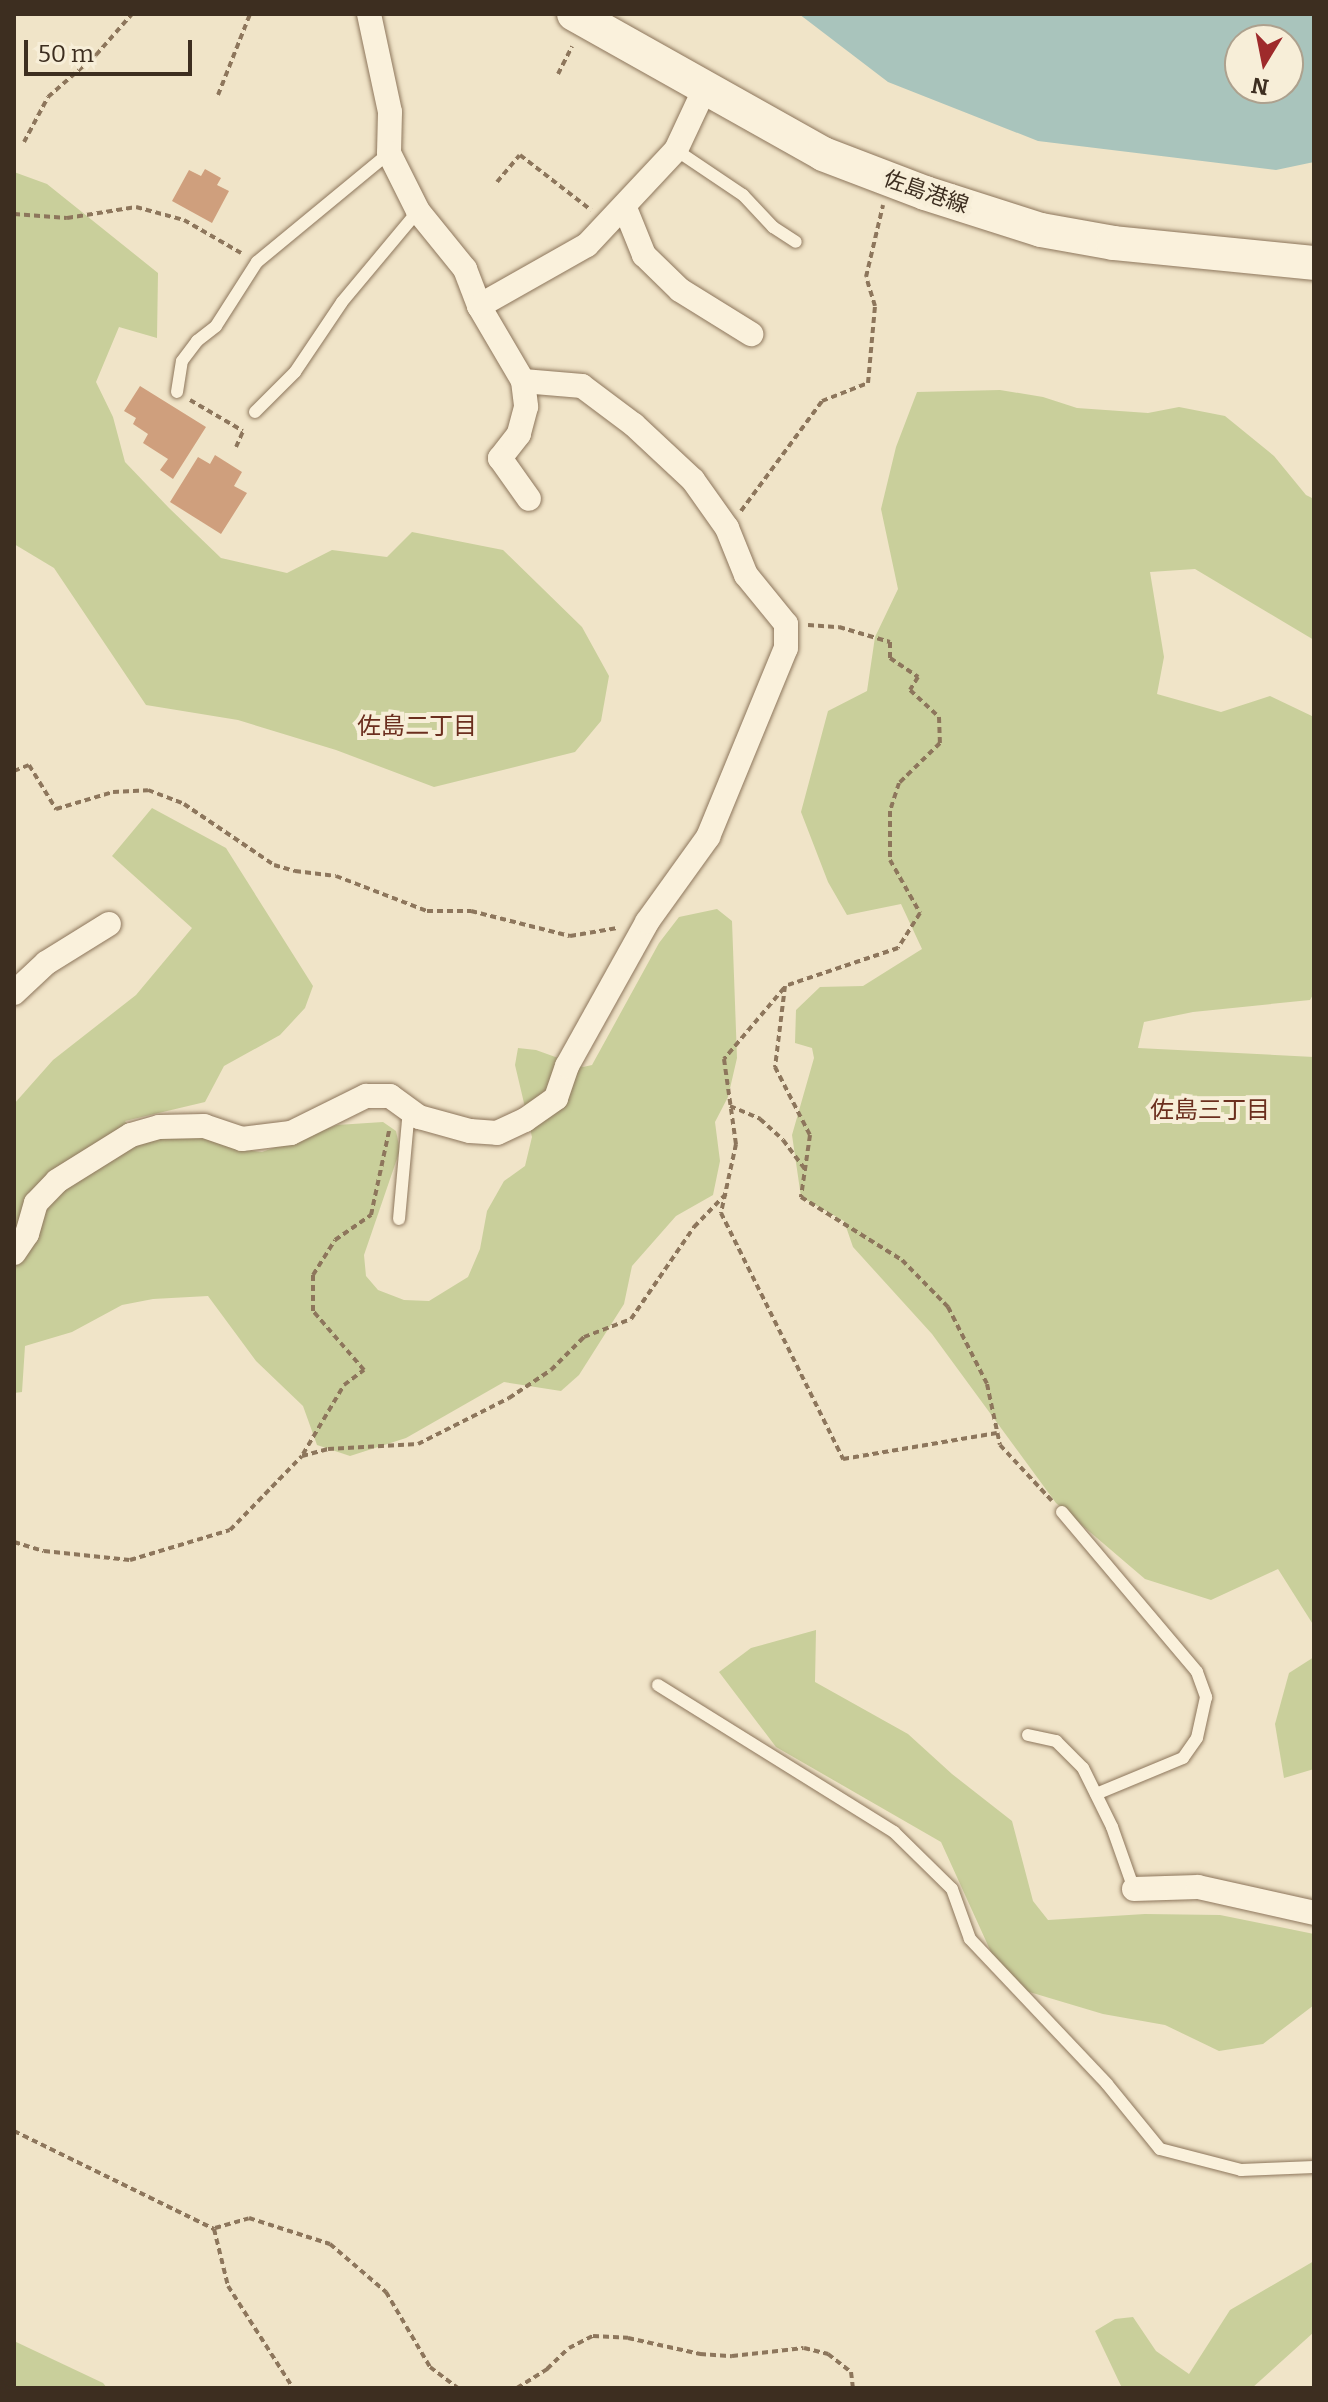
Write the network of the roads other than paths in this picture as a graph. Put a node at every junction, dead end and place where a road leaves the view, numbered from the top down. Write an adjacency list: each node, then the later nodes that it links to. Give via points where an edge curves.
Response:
1 (369, 14): 5 (street, via 390,112)
2 (574, 14): 3 (main road, 佐島港線)
3 (705, 88): 4 (street); 9 (main road, 佐島港線, via 823,154 1041,230 1114,243)
4 (676, 150): 7 (street); 8 (lane, via 743,195 773,227)
5 (389, 153): 6 (street); 13 (lane, via 257,262 216,326 182,361)
6 (418, 211): 10 (street, via 465,269); 14 (lane, via 342,302 295,372)
7 (617, 216): 10 (street, via 587,245); 11 (street, via 680,290)
8 (796, 242)
9 (1313, 259)
10 (479, 306): 12 (street)
11 (751, 334)
12 (523, 381): 15 (street, via 526,407 519,434 500,458); 18 (street, via 582,386 693,480 727,528 746,575 786,624 786,648 714,823 647,922 567,1066 556,1098 497,1133 470,1131)
13 (177, 392)
14 (255, 412)
15 (529, 499)
16 (109, 924): 17 (street, via 46,963)
17 (14, 993)
18 (409, 1110): 19 (lane); 20 (street, via 390,1096 366,1096 291,1133 242,1139 189,1126 131,1135 57,1181 36,1203 27,1234)
19 (399, 1219)
20 (14, 1253)
21 (1062, 1512): 24 (lane, via 1197,1672 1206,1697 1197,1738 1183,1758)
22 (658, 1685): 27 (lane, via 894,1832 952,1889 970,1939 1107,2084 1160,2149 1241,2170)
23 (1028, 1735): 24 (lane, via 1056,1741 1083,1768)
24 (1096, 1794): 25 (lane)
25 (1134, 1889): 26 (street, via 1198,1887)
26 (1314, 1913)
27 (1314, 2167)

